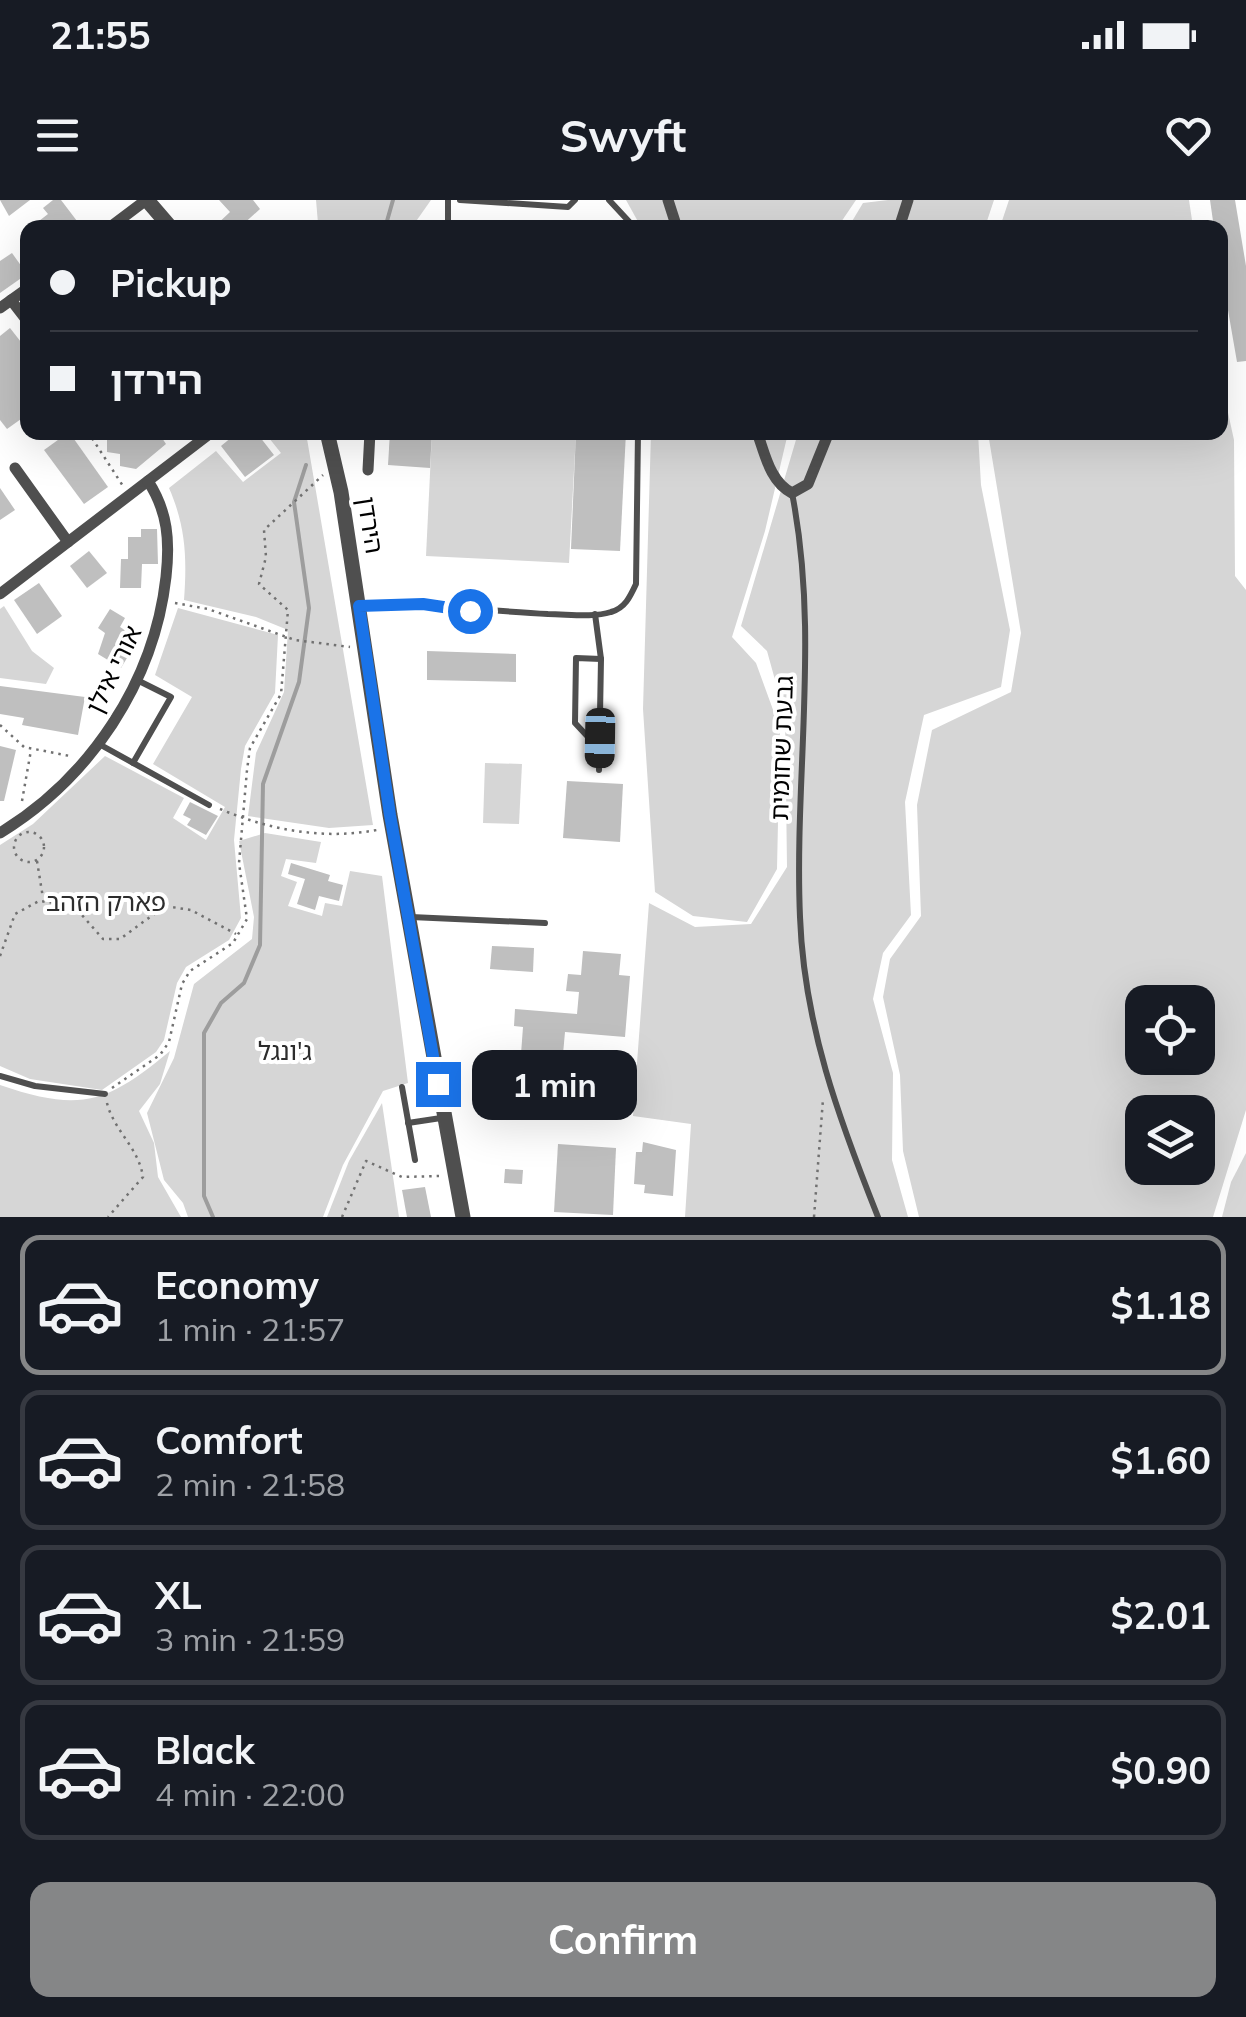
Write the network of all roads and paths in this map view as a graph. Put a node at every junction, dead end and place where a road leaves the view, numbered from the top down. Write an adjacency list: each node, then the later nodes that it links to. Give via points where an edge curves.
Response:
1 (146, 200): 6 (street); 7 (street)
2 (460, 200): 5 (lane)
3 (575, 200): 5 (lane, via 568,207)
4 (609, 200): 8 (lane)
5 (522, 202)
6 (119, 220)
7 (164, 220)
8 (628, 220)
9 (20, 294): 10 (street)
10 (11, 300): 11 (street); 12 (street)
11 (0, 308)
12 (20, 312)
13 (93, 440): 24 (path)
14 (202, 440): 23 (street)
15 (328, 440): 20 (street, הירדן)
16 (370, 440): 22 (street)
17 (638, 440): 30 (lane, via 636,584 616,611)
18 (760, 440): 25 (street, גבעת שחומית, via 780,487)
19 (827, 440): 25 (street, via 808,484)
20 (335, 464): 29 (street, הירדן); 31 (path, via 264,530 259,584 288,610)
21 (15, 468): 26 (street)
22 (368, 470)
23 (148, 481): 26 (street); 28 (street, אורי אילן, via 166,515)
24 (125, 489)
25 (792, 493): 54 (lane, גבעת שחומית, via 808,620 800,920)
26 (68, 542): 27 (street)
27 (0, 594)
28 (164, 600): 31 (path); 34 (street, אורי אילן)
29 (359, 606): 30 (lane); 32 (street, הירדן)
30 (595, 614): 33 (lane)
31 (283, 636): 32 (path); 44 (path, via 280,694 250,748)
32 (366, 649): 45 (street, הירדן)
33 (602, 659): 36 (lane); 36 (lane, via 576,658 575,723 589,738)
34 (137, 680): 37 (street, אורי אילן); 40 (lane, via 171,698)
35 (0, 724): 38 (path)
36 (600, 738): 41 (lane)
37 (99, 744): 39 (street, אורי אילן); 40 (lane)
38 (31, 748): 39 (path); 43 (path, via 22,802)
39 (87, 759): 43 (street, אורי אילן)
40 (134, 763): 42 (lane)
41 (599, 770)
42 (209, 804): 44 (path)
43 (32, 814): 46 (street, אורי אילן)
44 (244, 822): 45 (path, via 349,835); 51 (path, via 239,862 247,919)
45 (392, 827): 49 (street, הירדן)
46 (0, 834)
47 (37, 860): 47 (path, via 44,842 24,833 16,854); 48 (path)
48 (44, 901): 51 (path, via 73,905 103,939 120,939 165,906 191,910); 52 (path, via 14,914)
49 (408, 916): 50 (lane); 57 (street, הירדן)
50 (545, 923)
51 (238, 936): 56 (path, via 190,971 160,1056)
52 (0, 956)
53 (0, 1076): 56 (lane)
54 (826, 1078): 64 (path); 65 (lane, גבעת שחומית)
55 (402, 1088): 58 (lane)
56 (106, 1094): 61 (path, via 115,1127 144,1176)
57 (444, 1117): 58 (lane); 60 (street, הירדן)
58 (408, 1123): 59 (lane)
59 (414, 1160)
60 (455, 1174): 62 (path, via 402,1178 366,1161); 63 (street, הירדן)
61 (108, 1217)
62 (342, 1217)
63 (462, 1217)
64 (814, 1217)
65 (878, 1217)

